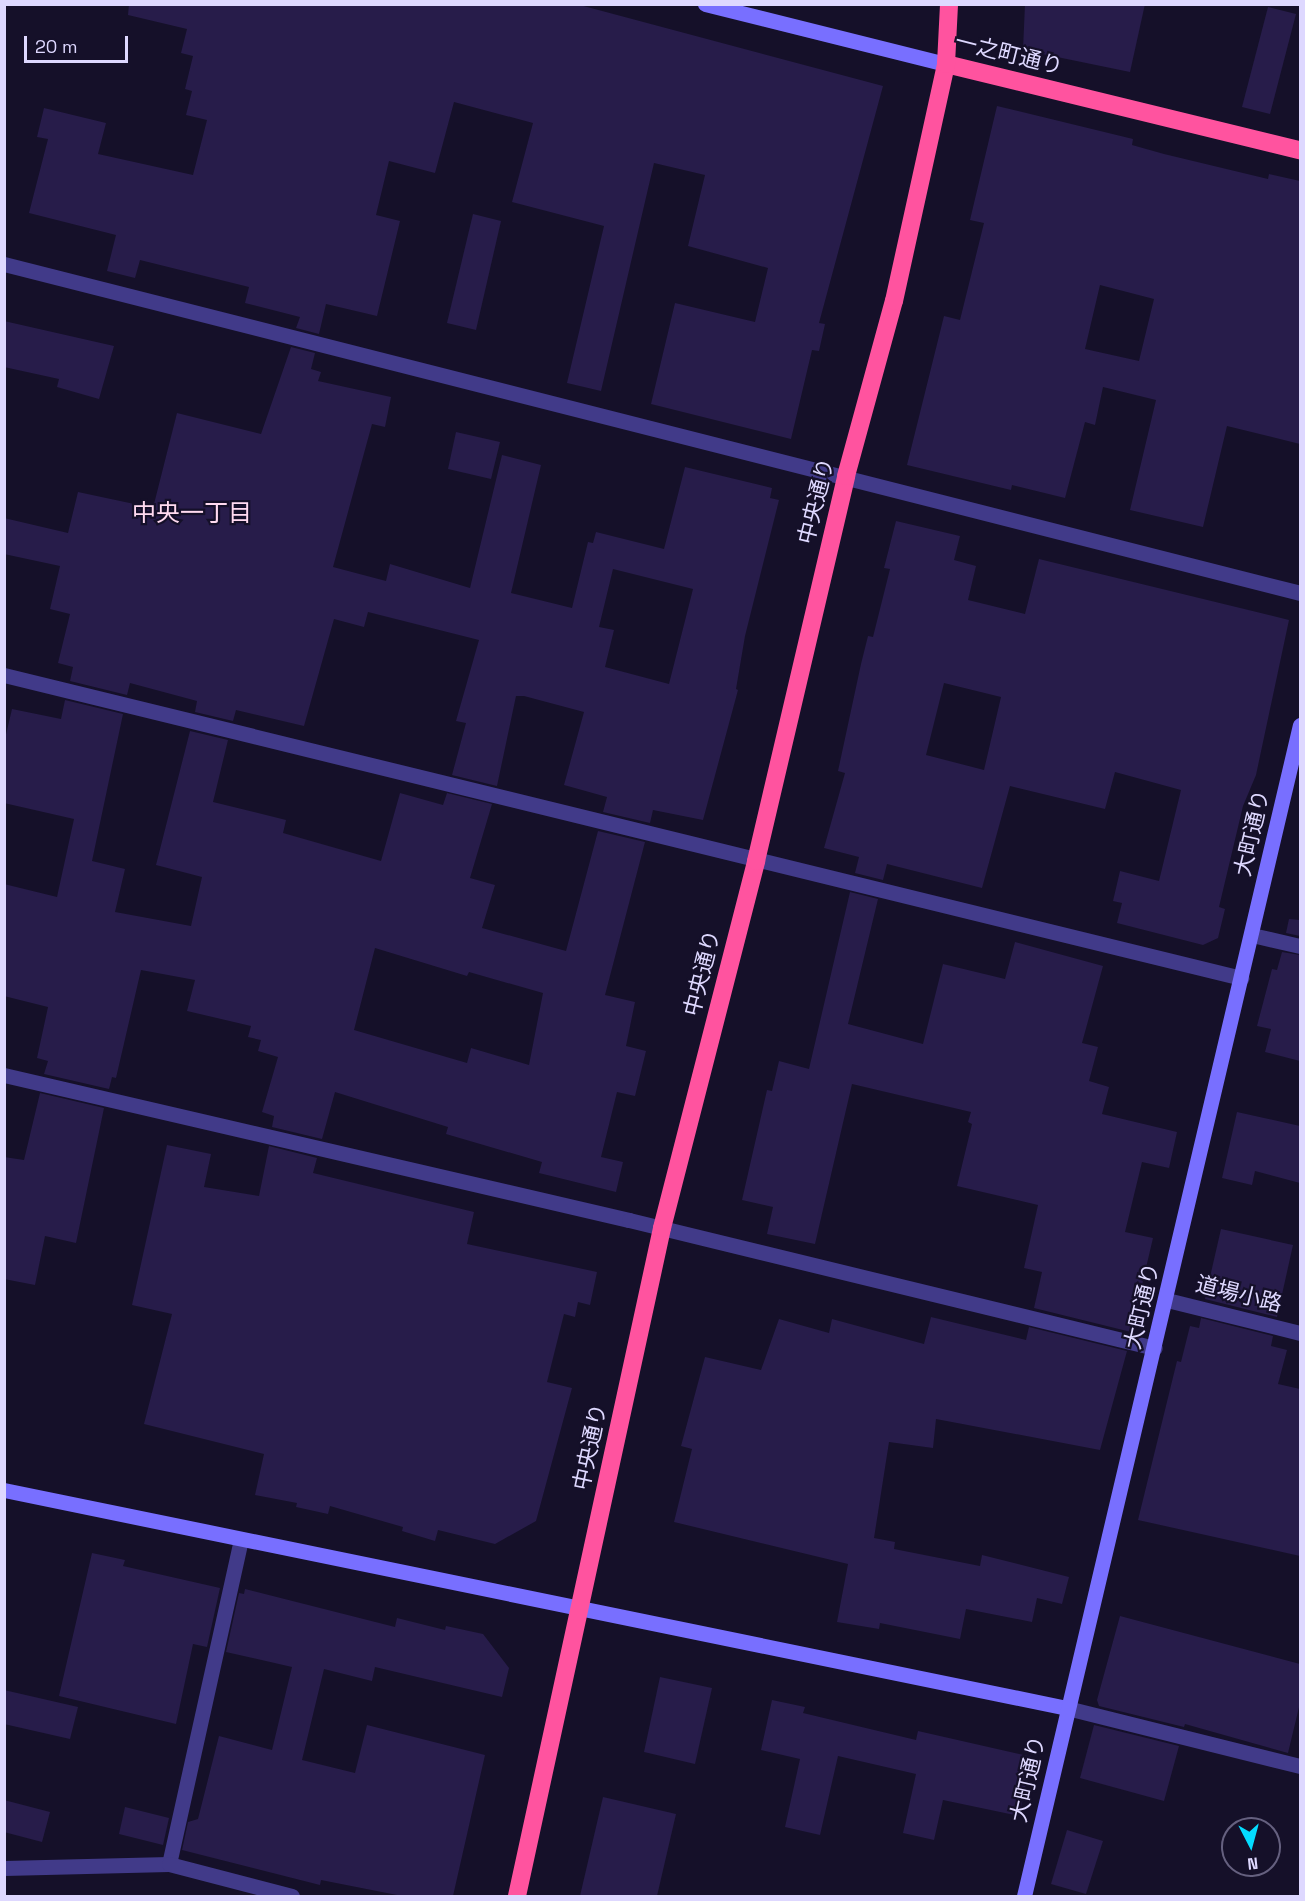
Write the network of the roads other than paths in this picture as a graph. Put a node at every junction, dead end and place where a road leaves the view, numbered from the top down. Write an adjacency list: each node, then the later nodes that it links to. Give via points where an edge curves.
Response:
1 (705, 4): 3 (street, 一之町通り)
2 (949, 4): 3 (highway, 中央通り)
3 (946, 64): 4 (highway, 一之町通り); 6 (highway, 中央通り, via 894,301)
4 (1300, 150)
5 (4, 264): 6 (street)
6 (846, 476): 7 (street); 10 (highway, 中央通り)
7 (1300, 593)
8 (4, 675): 10 (street)
9 (1300, 725): 11 (street, 大町通り)
10 (756, 861): 13 (street); 15 (highway, 中央通り)
11 (1252, 935): 12 (street); 13 (street, 大町通り)
12 (1300, 946)
13 (1241, 978): 16 (street, 大町通り)
14 (4, 1074): 15 (street)
15 (662, 1228): 18 (street); 21 (highway, 中央通り)
16 (1167, 1299): 17 (street, 道場小路); 18 (street, 大町通り)
17 (1300, 1333)
18 (1155, 1348): 22 (street, 大町通り)
19 (4, 1490): 20 (street)
20 (240, 1540): 21 (street); 24 (street)
21 (581, 1606): 22 (street); 27 (highway, 中央通り)
22 (1067, 1708): 23 (street); 28 (street, 大町通り)
23 (1300, 1766)
24 (169, 1864): 25 (street); 26 (street)
25 (4, 1868)
26 (290, 1896)
27 (517, 1896)
28 (1024, 1896)

